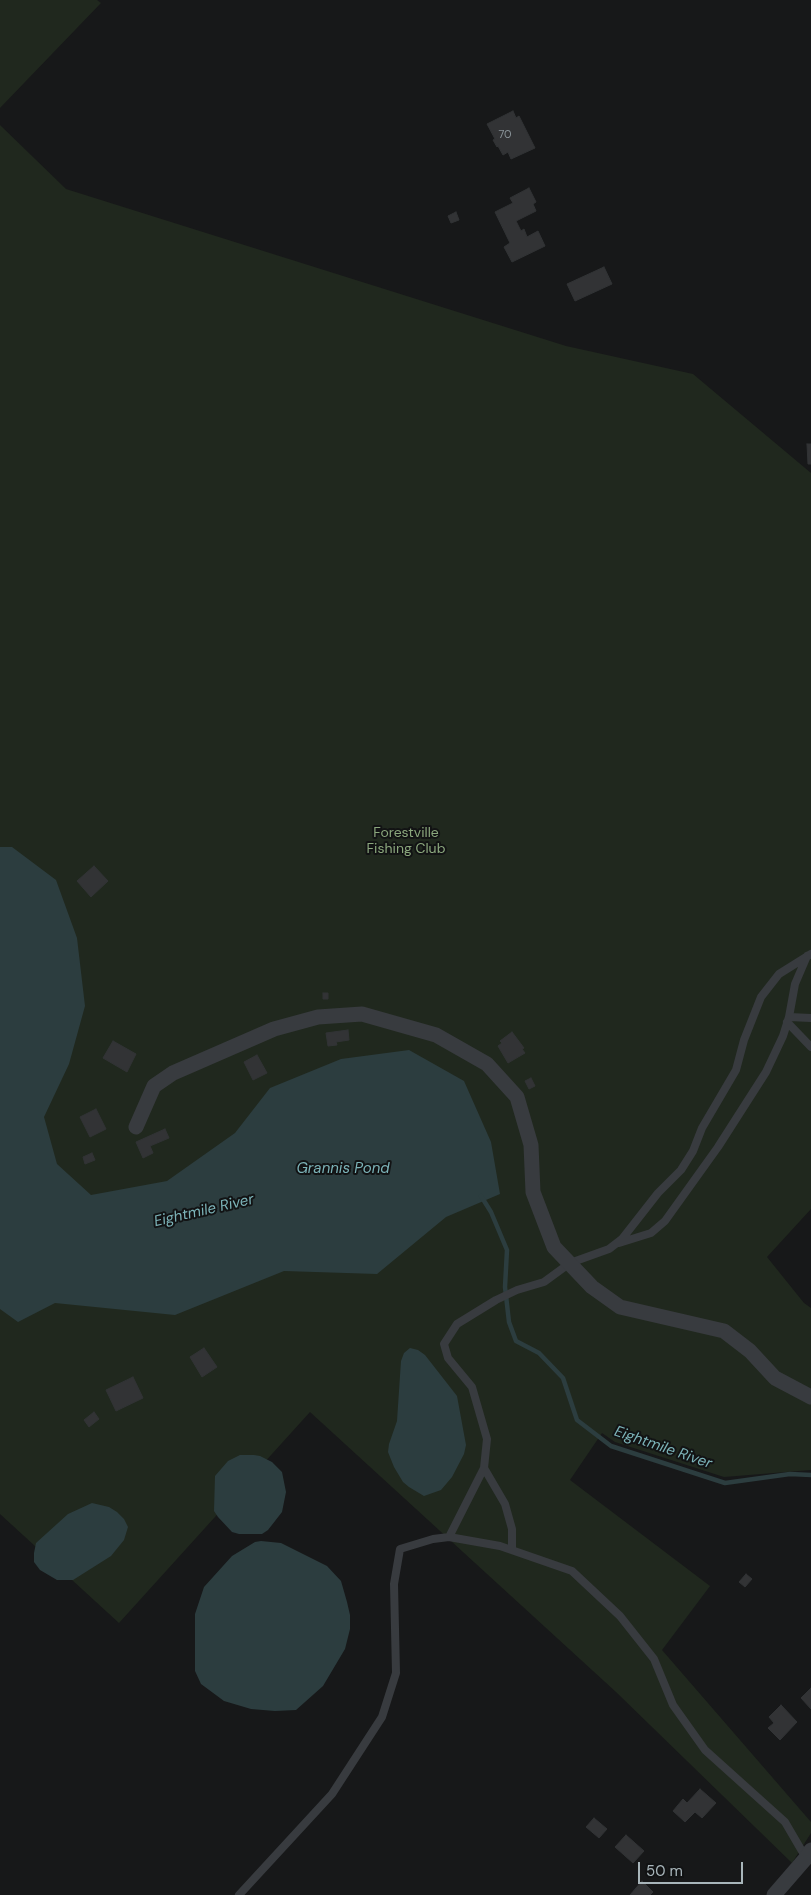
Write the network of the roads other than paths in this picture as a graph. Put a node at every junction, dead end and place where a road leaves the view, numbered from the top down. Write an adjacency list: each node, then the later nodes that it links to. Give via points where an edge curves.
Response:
1 (809, 955): 3 (lane, via 795,984); 6 (lane, via 779,974 761,997 736,1070 702,1128 693,1151 681,1170)
2 (811, 1018): 3 (lane)
3 (788, 1019): 4 (lane); 6 (lane, via 766,1072 665,1221 650,1233)
4 (811, 1048)
5 (136, 1127): 7 (street, via 154,1086 172,1073 274,1029 318,1017 362,1014 436,1035 487,1064 517,1098 531,1145 534,1192 554,1247)
6 (617, 1244): 7 (lane, via 609,1250)
7 (570, 1263): 8 (street, via 592,1287 620,1307 724,1331 750,1351 775,1378); 9 (lane, via 544,1282 496,1300 457,1324 444,1344 448,1358 472,1387 487,1439)
8 (811, 1396)
9 (484, 1468): 10 (lane); 11 (lane, via 505,1504 512,1529)
10 (449, 1537): 11 (lane); 13 (lane, via 433,1538 400,1550 394,1584 396,1673 382,1718 332,1794)
11 (512, 1550): 12 (lane, via 572,1571 620,1616 654,1659 673,1705 705,1750 785,1822)
12 (808, 1854): 14 (street)
13 (239, 1895)
14 (774, 1895)

